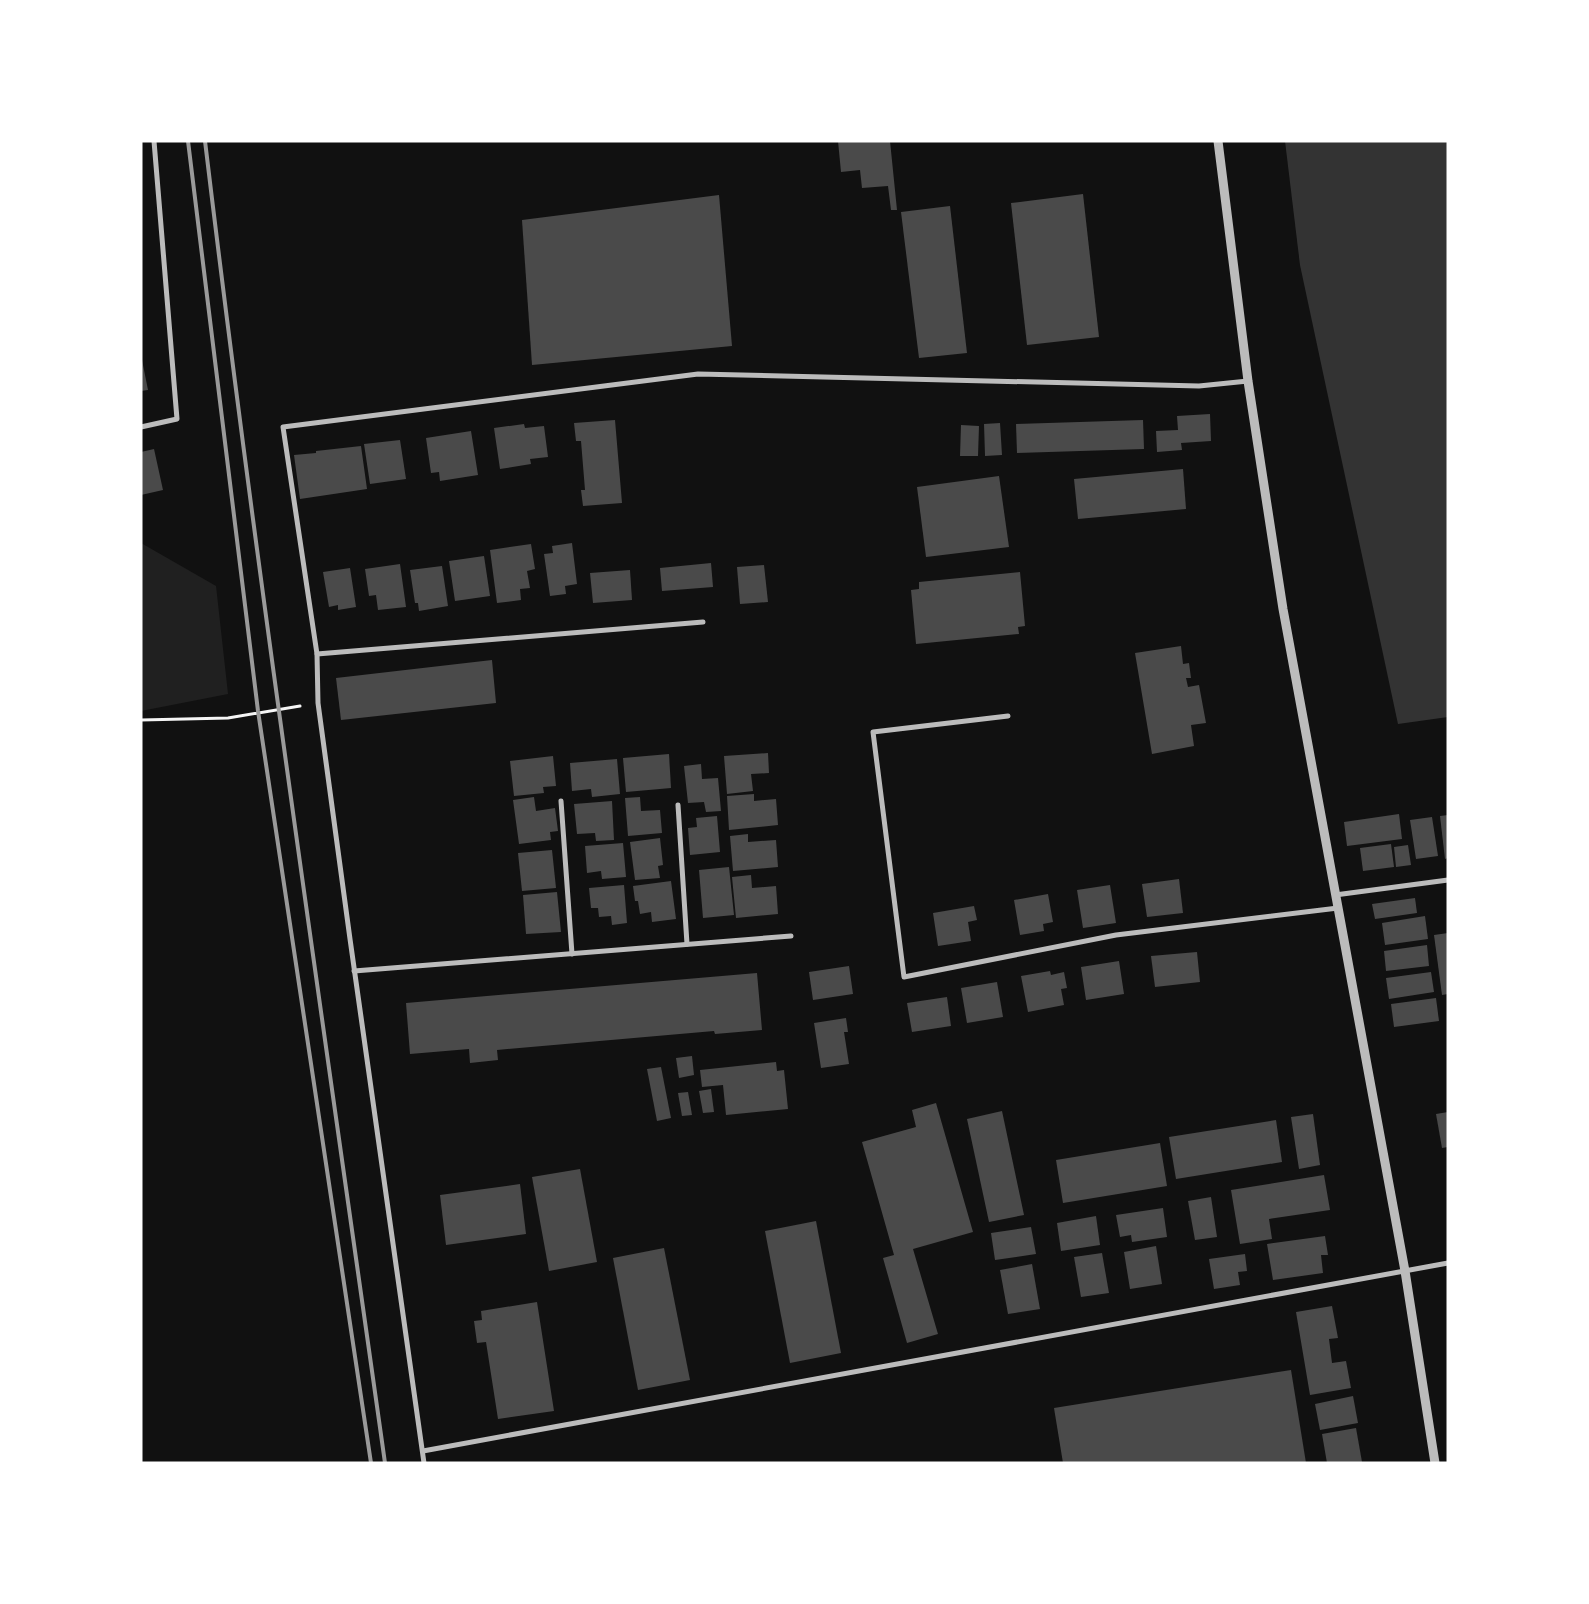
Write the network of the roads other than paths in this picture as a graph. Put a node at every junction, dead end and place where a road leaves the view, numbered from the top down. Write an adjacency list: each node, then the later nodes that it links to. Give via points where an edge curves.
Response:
1 (154, 141): 4 (street, via 177,419)
2 (1218, 141): 3 (street)
3 (1248, 381): 6 (street, via 1199,386 698,374 282,427); 11 (street, via 1283,609)
4 (141, 427)
5 (703, 622): 6 (street)
6 (317, 654): 16 (street, via 318,703)
7 (1008, 716): 12 (street, via 873,732 904,977 1116,934)
8 (561, 801): 15 (street)
9 (678, 805): 14 (street)
10 (1448, 880): 11 (street)
11 (1335, 895): 12 (street)
12 (1338, 908): 18 (street)
13 (792, 936): 14 (street)
14 (687, 944): 15 (street)
15 (572, 954): 16 (street)
16 (354, 971): 19 (street)
17 (1448, 1263): 18 (street)
18 (1405, 1271): 19 (street); 21 (street)
19 (423, 1451): 20 (street)
20 (424, 1463)
21 (1436, 1463)

